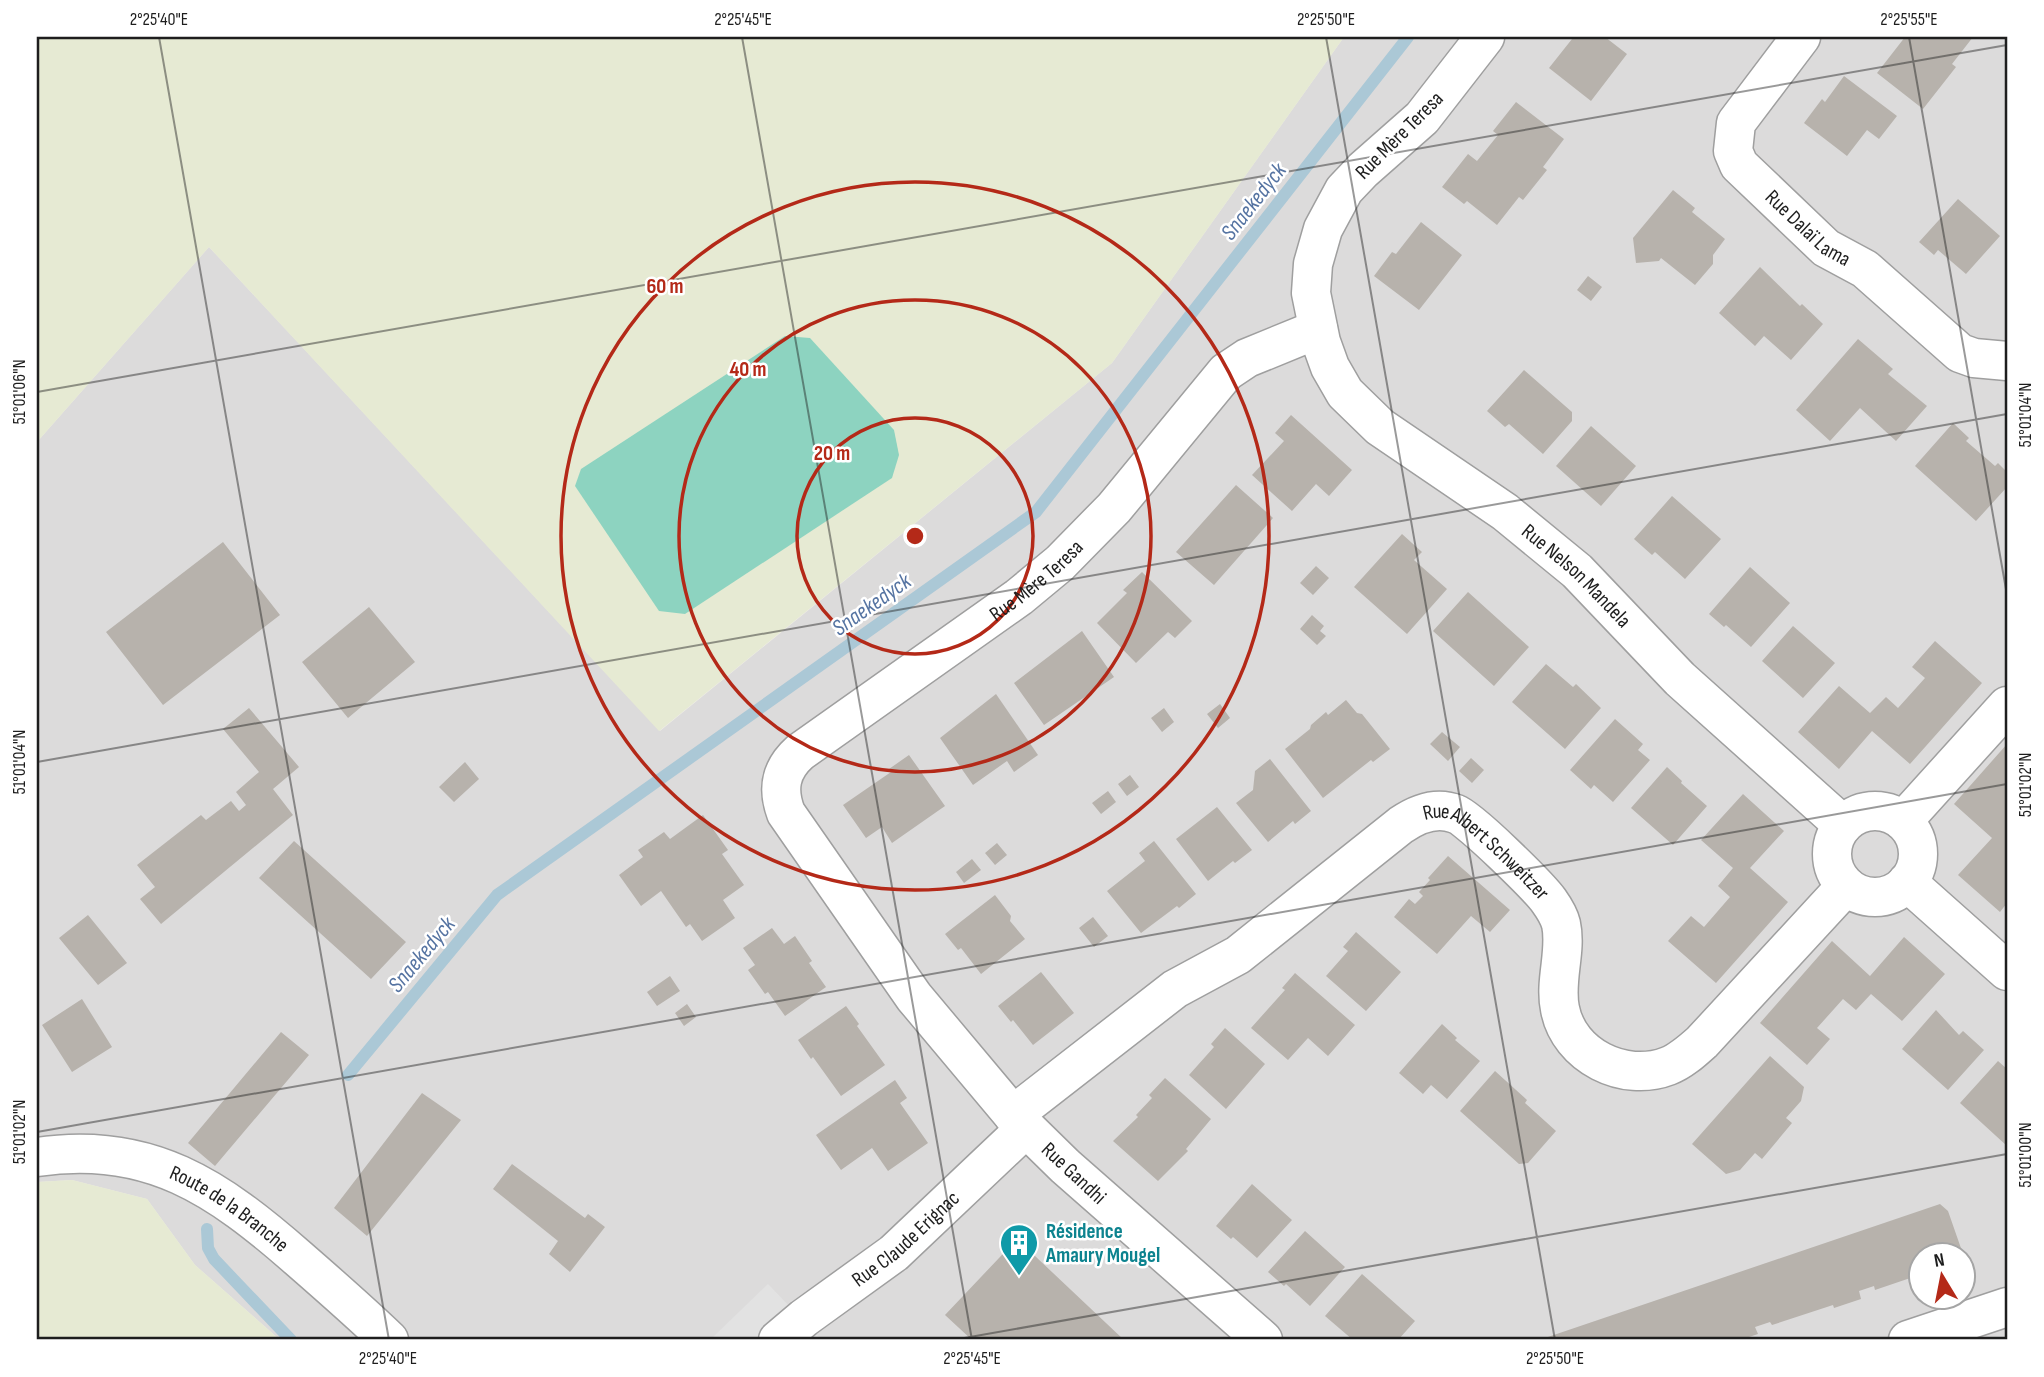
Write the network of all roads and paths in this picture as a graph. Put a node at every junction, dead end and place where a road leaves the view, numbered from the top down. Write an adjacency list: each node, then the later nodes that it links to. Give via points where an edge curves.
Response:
1 (1485, 37): 3 (street, Rue Mère Teresa, via 1422,118 1363,170 1337,201 1312,264 1311,293)
2 (1801, 37): 4 (street, Rue Dalaï Lama, via 1736,123 1733,151 1739,165 1826,248 1865,269 1960,353)
3 (1318, 330): 7 (street, Rue Nelson Mandela, via 1337,381 1368,416 1538,538 1593,587 1680,679); 11 (street, Rue Mère Teresa, via 1247,358 1226,372 1084,541 1036,584 800,752 782,777 780,796 786,813 887,961 950,1043)
4 (2007, 361)
5 (2007, 706): 6 (street)
6 (1903, 821): 7 (street, via 1878,811 1861,813); 8 (street, via 1918,848 1917,864)
7 (1843, 825): 9 (street, via 1832,856 1836,873)
8 (1907, 882): 9 (street, via 1880,897); 10 (street)
9 (1846, 886): 11 (street, Rue Albert Schweitzer, via 1688,1055 1655,1070 1629,1071 1584,1051 1562,1019 1558,978 1561,925 1548,899 1466,819 1446,812 1423,813 1401,825 1238,955 1175,989)
10 (2007, 971)
11 (1020, 1121): 15 (street, Rue Claude Erignac, via 894,1253); 16 (street, Rue Gandhi)
12 (37, 1157): 14 (street, Route de la Branche, via 87,1152 109,1155 155,1164 198,1182 271,1234)
13 (1991, 1321): 17 (street)
14 (389, 1340)
15 (778, 1340)
16 (1263, 1340)
17 (1909, 1340)

